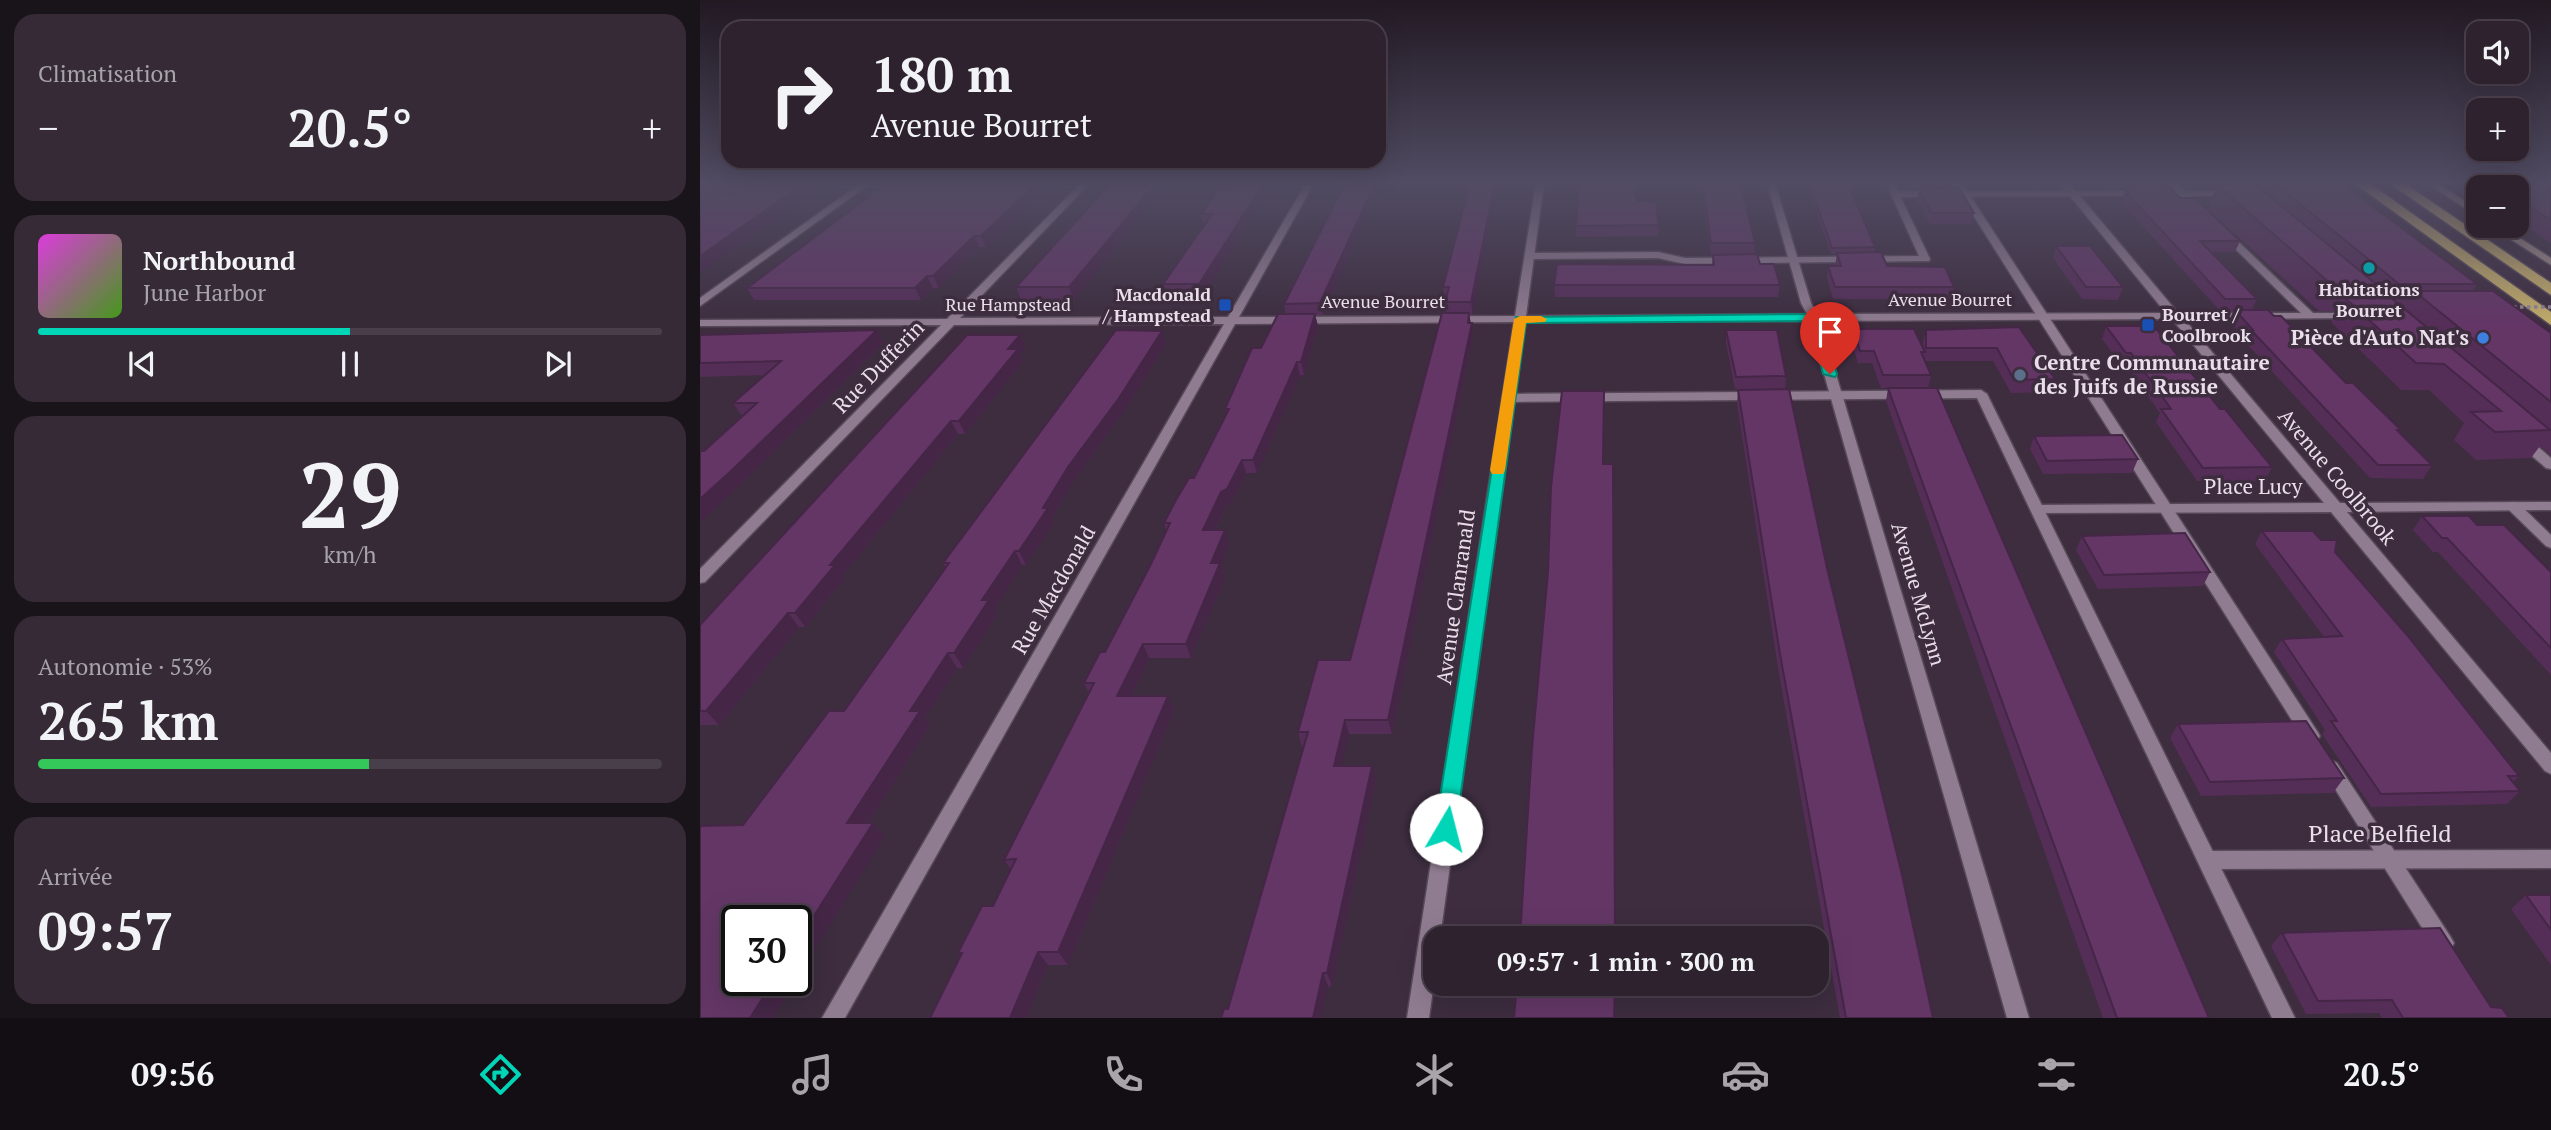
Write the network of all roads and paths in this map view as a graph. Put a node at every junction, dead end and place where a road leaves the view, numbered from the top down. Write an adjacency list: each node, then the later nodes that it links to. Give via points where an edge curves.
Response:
1 (801, 231): 17 (street)
2 (1040, 231): 29 (street, Rue Dufferin)
3 (1283, 231): 27 (street, Rue Macdonald)
4 (1534, 231): 13 (street, Avenue Clanranald)
5 (1784, 231): 14 (street, Avenue McLynn)
6 (1912, 231): 14 (street, via 1925,259)
7 (1988, 231): 23 (street)
8 (2104, 231): 22 (street, Avenue Coolbrook)
9 (2221, 231): 20 (street)
10 (2426, 231): 26 (highway)
11 (2464, 231): 16 (highway)
12 (2514, 238): 15 (main road)
13 (1531, 256): 14 (street); 25 (street, Avenue Clanranald)
14 (1793, 261): 24 (street, Avenue McLynn)
15 (2551, 262)
16 (2551, 290)
17 (700, 303)
18 (2505, 307): 19 (path, bridge)
19 (2551, 307)
20 (2309, 315): 21 (street, Avenue Bourret); 22 (street, Avenue Bourret)
21 (2365, 315)
22 (2176, 316): 23 (street, Avenue Bourret); 36 (street, Avenue Coolbrook)
23 (2044, 317): 24 (street, Avenue Bourret); 37 (street)
24 (1814, 318): 25 (street, Avenue Bourret); 30 (street, Avenue McLynn)
25 (1520, 319): 27 (street, Avenue Bourret); 31 (street, Avenue Clanranald)
26 (2551, 320)
27 (1233, 321): 29 (street, Rue Hampstead); 46 (street, Rue Macdonald)
28 (700, 323): 29 (street, Rue Hampstead)
29 (950, 323): 40 (street, Rue Dufferin)
30 (1836, 395): 31 (street); 38 (street, via 1980,394); 48 (street, Avenue McLynn)
31 (1508, 398): 47 (street, Avenue Clanranald)
32 (2511, 430): 33 (street)
33 (2551, 465)
34 (2513, 506): 35 (street, Place Lucy); 36 (street, Place Lucy); 39 (street)
35 (2551, 506)
36 (2335, 508): 37 (street, Place Lucy); 41 (street, Avenue Coolbrook)
37 (2165, 509): 38 (street, Place Lucy); 44 (street)
38 (2038, 510): 43 (street)
39 (2551, 543)
40 (700, 578)
41 (2551, 766)
42 (2551, 859): 44 (street, Place Belfield)
43 (2209, 860): 44 (street, Place Belfield); 49 (street)
44 (2390, 860): 45 (street)
45 (2449, 953)
46 (833, 1018)
47 (1418, 1018)
48 (2018, 1018)
49 (2284, 1018)

